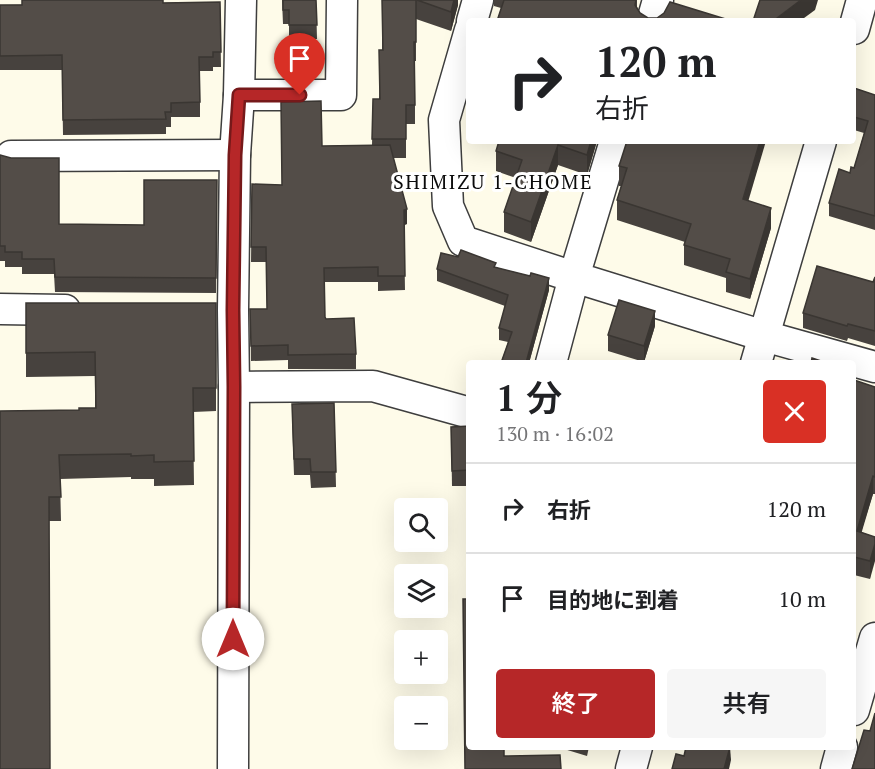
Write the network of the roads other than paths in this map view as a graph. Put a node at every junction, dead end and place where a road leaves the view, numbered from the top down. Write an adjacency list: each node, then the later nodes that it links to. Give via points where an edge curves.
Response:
1 (241, 0): 10 (street)
2 (342, 0): 10 (street, via 341,95)
3 (478, 0): 6 (street)
4 (658, 0): 7 (street)
5 (862, 0): 8 (street)
6 (473, 18)
7 (653, 18)
8 (856, 22)
9 (466, 44): 15 (street, via 444,120 448,206 463,241)
10 (239, 95): 13 (street)
11 (614, 144): 15 (street)
12 (820, 144): 18 (street)
13 (235, 155): 14 (street); 23 (street, via 221,310)
14 (11, 156)
15 (574, 277): 18 (street); 19 (street)
16 (0, 309): 17 (street)
17 (93, 310)
18 (760, 350): 20 (street)
19 (552, 360)
20 (828, 360)
21 (856, 364): 22 (street)
22 (875, 367)
23 (234, 387): 24 (street, via 373,386); 29 (street)
24 (466, 412)
25 (875, 639): 26 (street)
26 (856, 703)
27 (636, 750): 30 (street)
28 (841, 750): 31 (street)
29 (233, 769)
30 (631, 769)
31 (836, 769)

